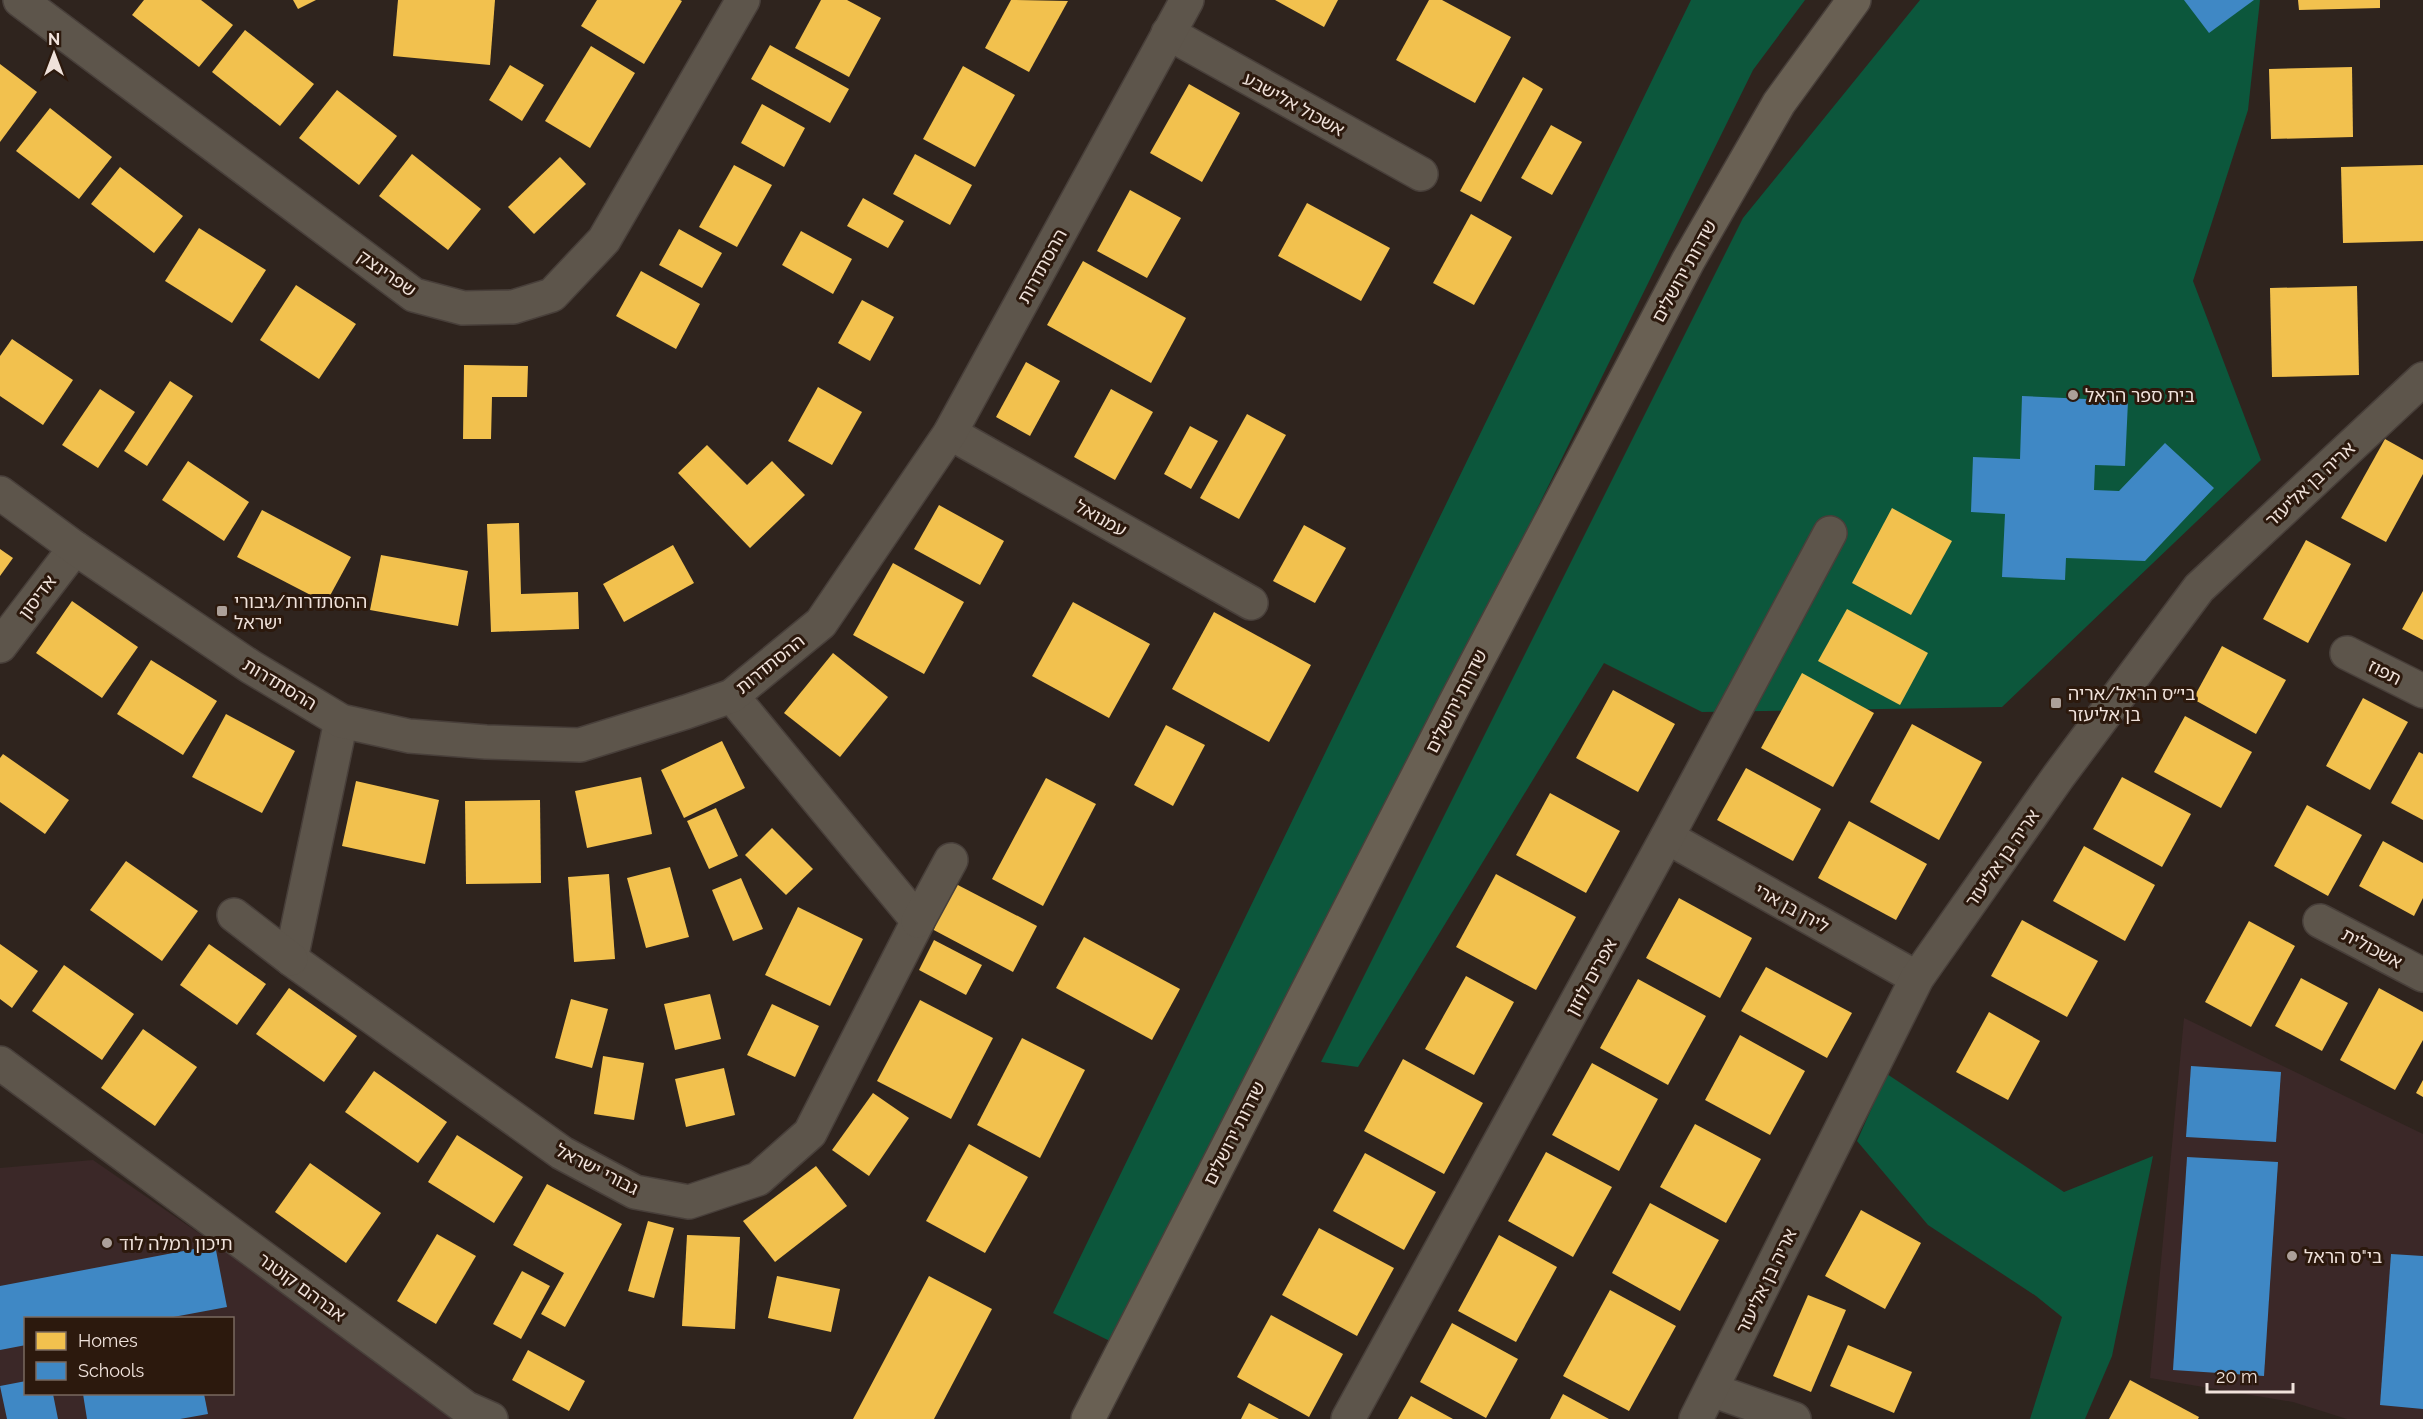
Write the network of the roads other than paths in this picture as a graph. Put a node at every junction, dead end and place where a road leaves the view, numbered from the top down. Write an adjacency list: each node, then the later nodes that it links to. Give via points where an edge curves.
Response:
1 (20, 0): 2 (street, שפרינצק, via 414,295 463,308 513,307 552,295 604,240)
2 (743, 0)
3 (1187, 0): 5 (street, ההסתדרות)
4 (1854, 0): 29 (main road, שדרות ירושלים, via 1779,103 1688,261 1454,705)
5 (1168, 33): 6 (street, אשכול אלישבע); 8 (street, ההסתדרות)
6 (1421, 174)
7 (2423, 379): 25 (street, אריה בן אליעזר, via 2199,588 2058,777)
8 (950, 433): 12 (street, עמנואל); 16 (street, ההסתדרות, via 821,623)
9 (0, 493): 11 (street, ההסתדרות)
10 (1830, 532): 18 (street, אפרים לוזון)
11 (75, 548): 13 (street, אדיסון); 17 (street, ההסתדרות, via 251,667)
12 (1251, 603)
13 (0, 646)
14 (2347, 653): 15 (street, תפוז)
15 (2423, 692)
16 (732, 696): 17 (street, ההסתדרות, via 580,745 409,736); 21 (street)
17 (341, 721): 23 (street)
18 (1667, 837): 25 (street, לירן בן ארי); 30 (street, אפרים לוזון)
19 (951, 860): 21 (street, גבורי ישראל)
20 (234, 915): 23 (street, גבורי ישראל)
21 (918, 921): 23 (street, גבורי ישראל, via 810,1133 758,1179 689,1203 635,1192 561,1153)
22 (2320, 921): 24 (street, אשכולית)
23 (291, 959)
24 (2423, 975)
25 (1917, 978): 27 (street, אריה בן אליעזר)
26 (0, 1063): 28 (street, אברהם קוטנר, via 466,1408)
27 (1712, 1390): 31 (street, אריה בן אליעזר); 32 (street)
28 (491, 1419)
29 (1088, 1419)
30 (1348, 1419)
31 (1696, 1419)
32 (1794, 1419)

